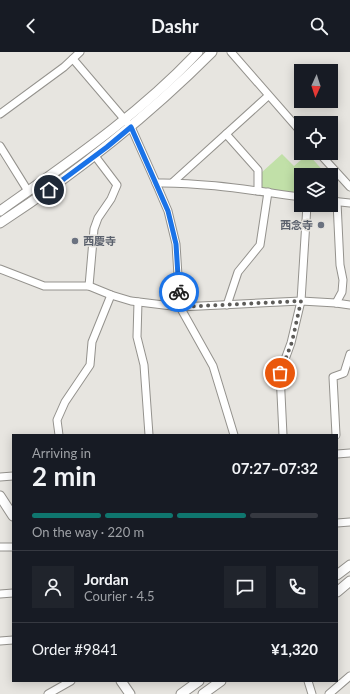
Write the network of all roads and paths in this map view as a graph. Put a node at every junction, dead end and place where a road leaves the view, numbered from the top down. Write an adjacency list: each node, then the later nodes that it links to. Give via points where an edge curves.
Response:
1 (80, 52): 5 (street)
2 (212, 52): 6 (street)
3 (231, 52): 7 (street)
4 (192, 54): 6 (street); 9 (street, via 156,92)
5 (73, 59): 8 (street); 9 (street)
6 (199, 65): 11 (street)
7 (268, 96): 10 (street); 12 (street)
8 (0, 114)
9 (124, 119): 11 (street); 19 (street, via 80,155)
10 (294, 124)
11 (131, 127): 14 (street); 17 (street)
12 (226, 134): 16 (street); 20 (street, via 258,170)
13 (0, 146): 19 (street)
14 (95, 156): 28 (street); 30 (street, via 117,184 94,229)
15 (326, 160): 18 (street)
16 (173, 182): 17 (street); 20 (street)
17 (156, 183): 37 (street, via 168,211 176,244)
18 (350, 187)
19 (28, 191): 25 (street)
20 (258, 191): 21 (street)
21 (268, 192): 22 (street); 35 (street, via 260,246 238,272)
22 (294, 196)
23 (338, 202): 24 (street)
24 (350, 204)
25 (0, 211)
26 (307, 212): 32 (street)
27 (335, 212): 34 (street, via 343,280 342,292)
28 (0, 223)
29 (0, 269): 30 (street, via 44,286)
30 (89, 286): 31 (street)
31 (111, 295): 33 (street); 39 (street, via 92,342 90,365 65,402 57,420)
32 (301, 301): 34 (street); 35 (street); 42 (street, via 292,342 280,373)
33 (138, 302): 37 (street); 40 (street, via 137,337 144,364)
34 (336, 303): 36 (street)
35 (227, 305): 37 (street)
36 (350, 305)
37 (180, 307): 41 (street, via 213,366)
38 (350, 354): 43 (street, via 344,373 333,377)
39 (59, 434)
40 (149, 434)
41 (234, 434)
42 (283, 434)
43 (336, 434)
44 (350, 453): 45 (street)
45 (338, 454)
46 (12, 476): 47 (street)
47 (0, 477)
48 (0, 496): 49 (street)
49 (12, 514)
50 (350, 522): 51 (street)
51 (338, 523)
52 (12, 547): 53 (street)
53 (0, 548)
54 (350, 565): 55 (street)
55 (338, 574)
56 (350, 581): 57 (street)
57 (338, 591)
58 (12, 593): 59 (street)
59 (0, 594)
60 (12, 640): 61 (street)
61 (0, 641)
62 (350, 676): 73 (street)
63 (69, 682): 68 (street)
64 (122, 682): 69 (street)
65 (198, 682): 70 (street)
66 (221, 682): 71 (street)
67 (308, 682): 72 (street)
68 (48, 694)
69 (130, 694)
70 (181, 694)
71 (203, 694)
72 (312, 694)
73 (329, 694)

